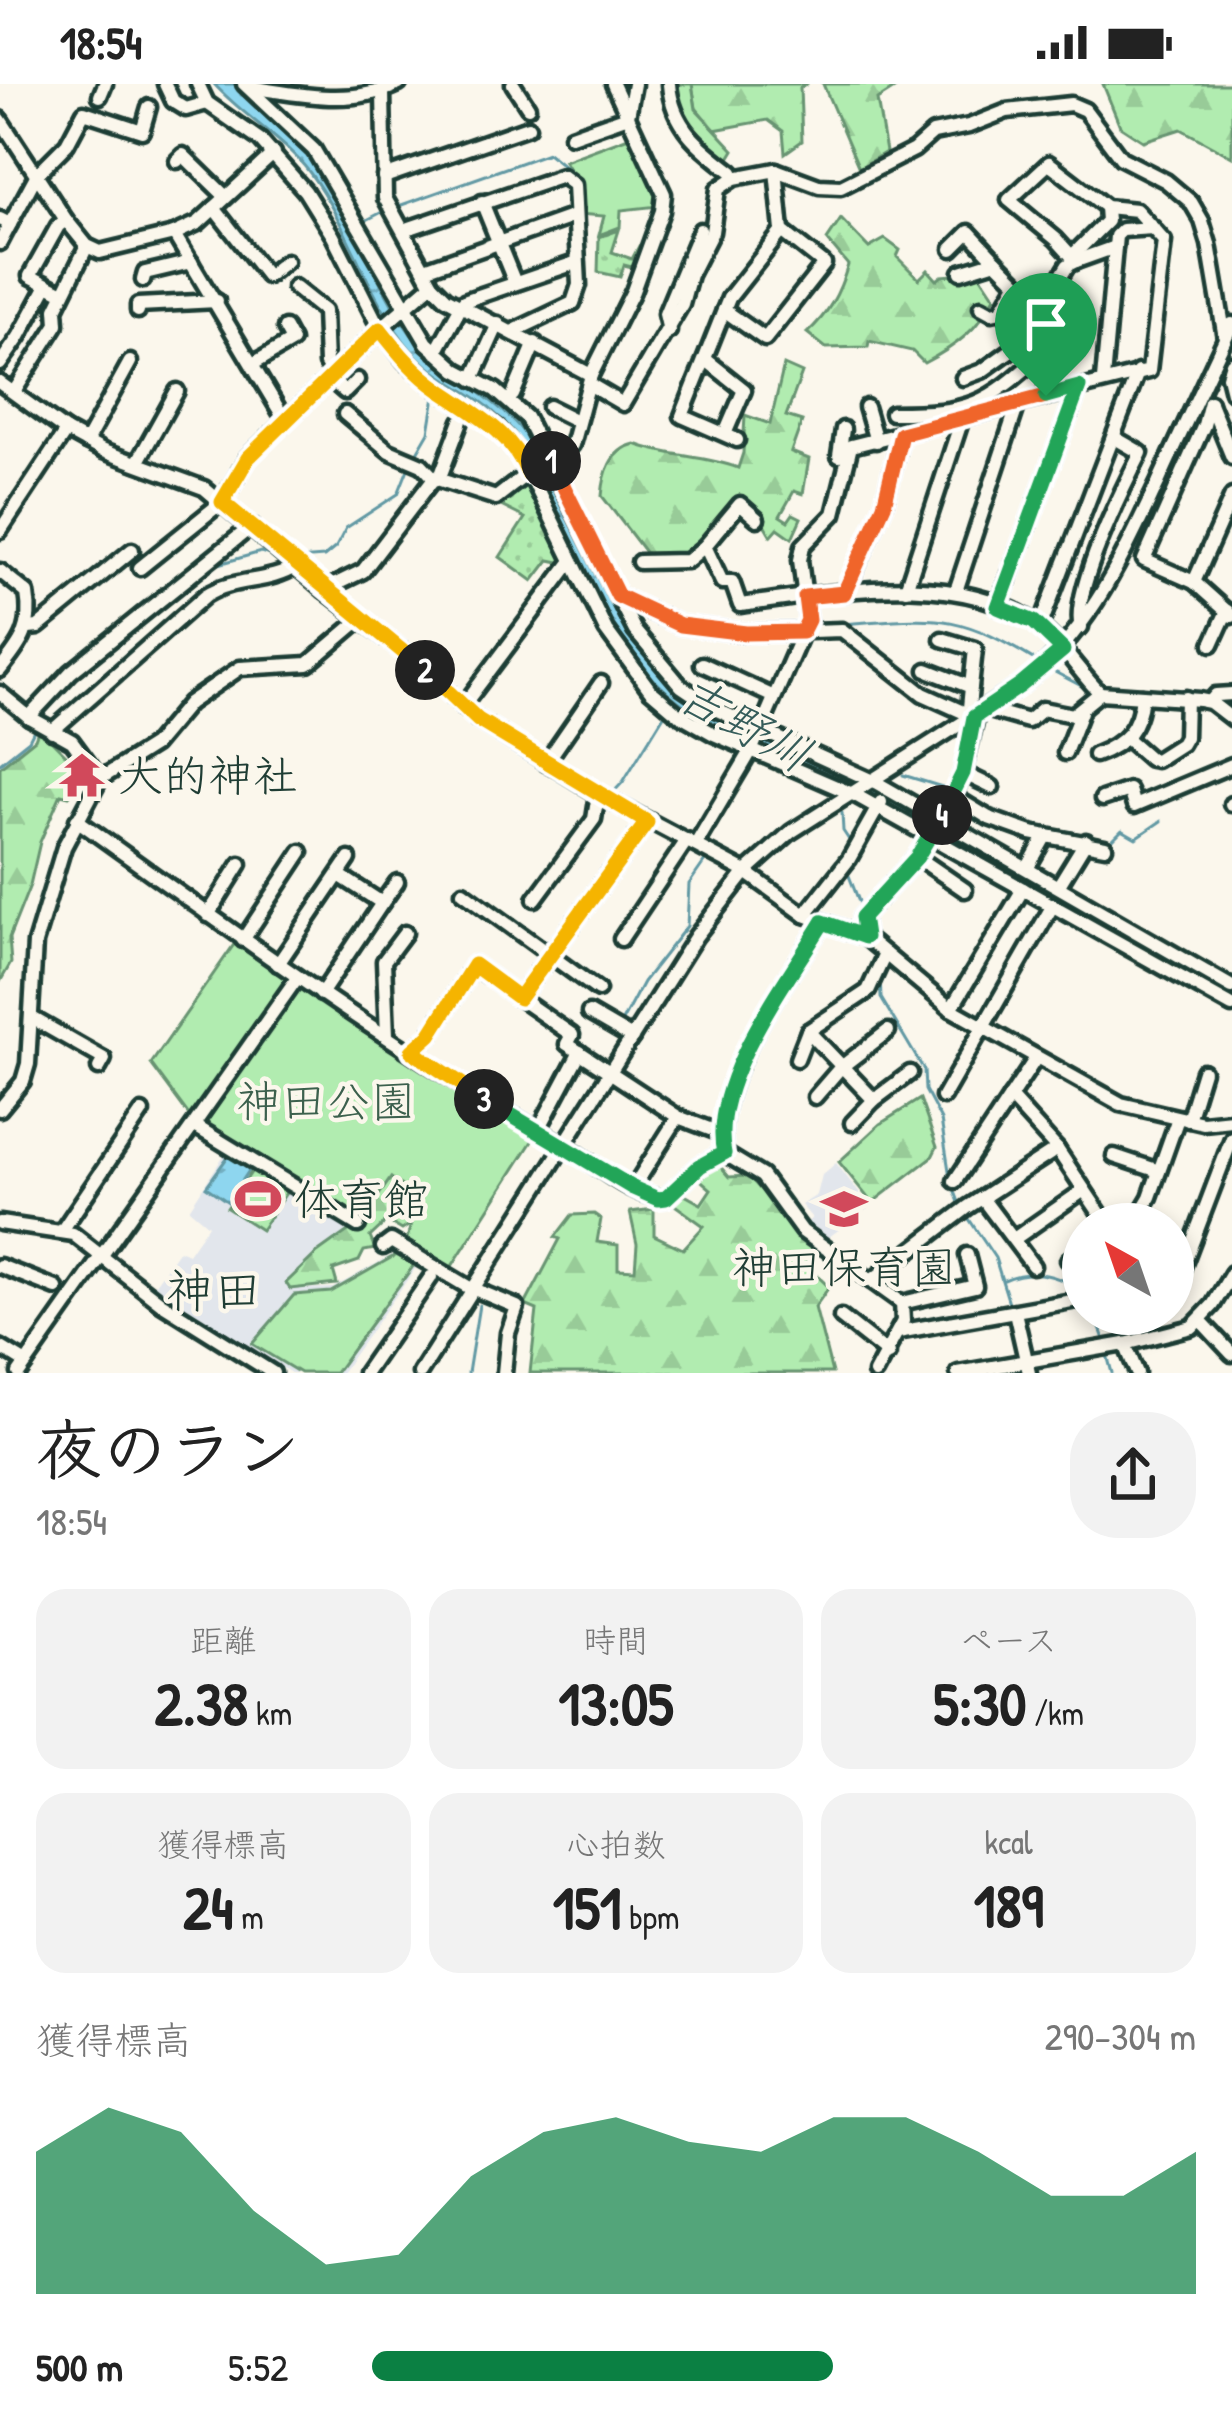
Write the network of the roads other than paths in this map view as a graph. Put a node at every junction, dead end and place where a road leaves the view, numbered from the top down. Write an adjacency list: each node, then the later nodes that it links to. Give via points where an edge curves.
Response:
1 (165, 84): 10 (street, via 186,109)
2 (198, 84): 10 (street)
3 (399, 84): 9 (street)
4 (513, 84): 12 (street)
5 (614, 84): 13 (street)
6 (634, 84): 13 (street)
7 (669, 84): 22 (street, via 684,130)
8 (245, 85): 9 (street, via 330,99); 58 (street, via 314,150)
9 (382, 92): 21 (street)
10 (208, 103): 17 (street)
11 (149, 107): 20 (street, via 142,130 84,112)
12 (528, 107)
13 (628, 116): 16 (street); 80 (street, via 664,194 662,211)
14 (528, 127): 21 (street)
15 (1, 130): 20 (street)
16 (571, 136)
17 (274, 153): 23 (street); 63 (street, via 333,236)
18 (177, 161): 23 (street, via 183,155)
19 (776, 170): 22 (street); 33 (street); 67 (street, via 842,187 933,133 1007,111 1071,104 1085,110 1121,158 1191,202 1209,244)
20 (37, 174): 28 (street); 29 (street)
21 (384, 177): 31 (street, via 392,216)
22 (734, 178): 66 (street, via 718,189 712,232)
23 (225, 196): 26 (street)
24 (482, 202): 27 (street, via 562,176 574,184); 31 (street); 35 (street)
25 (1106, 207): 30 (street, via 1136,210); 40 (street, via 1107,221); 40 (street, via 1049,163 1009,200)
26 (214, 208): 34 (street); 41 (street, via 267,276)
27 (574, 216): 35 (street); 44 (street)
28 (66, 220): 37 (street); 51 (street, via 29,276)
29 (5, 221): 36 (street)
30 (1153, 228): 38 (street, via 1122,230); 76 (street, via 1164,241 1149,371)
31 (404, 230): 45 (street)
32 (700, 230): 66 (street, via 665,314)
33 (782, 232): 59 (street); 59 (street, via 824,264 765,339)
34 (174, 234): 37 (street, via 111,252); 43 (street)
35 (498, 241): 45 (street); 48 (street)
36 (0, 243)
37 (87, 246): 53 (street)
38 (1114, 247): 40 (street); 82 (street)
39 (952, 249): 42 (street, via 969,232)
40 (1075, 258): 54 (street)
41 (286, 260)
42 (997, 261): 46 (street); 49 (street)
43 (191, 262): 47 (street); 55 (street)
44 (575, 263): 48 (street); 65 (street, via 573,303)
45 (425, 269): 50 (street)
46 (961, 272)
47 (143, 280)
48 (515, 283): 56 (street)
49 (1017, 283): 54 (street); 57 (street, via 1001,310)
50 (432, 284): 56 (street); 58 (street)
51 (47, 285): 53 (street); 74 (street)
52 (293, 287): 77 (street, via 324,311)
53 (63, 293): 87 (street, via 57,324)
54 (1058, 293): 70 (street)
55 (217, 301): 60 (street); 75 (street)
56 (461, 306): 61 (street); 69 (street)
57 (981, 307)
58 (401, 310): 63 (street); 69 (street)
59 (724, 310): 71 (street)
60 (138, 311)
61 (498, 324): 65 (street); 79 (street)
62 (1232, 324): 67 (street)
63 (382, 327): 77 (street); 109 (street, via 405,362)
64 (285, 328): 75 (street, via 292,341)
65 (514, 331): 68 (street)
66 (669, 331): 80 (street, via 622,404)
67 (1225, 339): 85 (street)
68 (535, 343): 80 (street); 89 (street)
69 (436, 352): 79 (street)
70 (1047, 354): 78 (street, via 1021,343); 90 (street); 95 (street, via 974,404 948,413)
71 (705, 359): 71 (street, via 682,416 731,437 744,390)
72 (130, 362): 106 (street)
73 (1232, 363): 88 (street)
74 (0, 364)
75 (253, 364): 98 (street)
76 (1138, 372): 82 (street); 104 (street)
77 (331, 376): 81 (street, via 345,392); 98 (street)
78 (963, 378)
79 (473, 379): 109 (street, via 526,417)
80 (590, 379): 100 (street)
81 (357, 380)
82 (1103, 380): 84 (street)
83 (0, 383): 87 (street)
84 (1079, 387): 90 (street); 132 (street)
85 (1203, 388): 91 (street); 136 (street)
86 (177, 391): 108 (street)
87 (14, 392): 102 (street)
88 (1232, 392)
89 (513, 395)
90 (1046, 396): 92 (street)
91 (1210, 402): 107 (street); 125 (street, via 1144,560)
92 (1018, 404): 97 (street); 128 (street)
93 (549, 407): 100 (street)
94 (866, 407): 105 (street)
95 (892, 413)
96 (345, 414): 111 (street, via 388,451)
97 (962, 419): 103 (street); 126 (street)
98 (285, 420): 114 (street, via 248,458)
99 (461, 421): 111 (street)
100 (577, 421): 109 (street, via 572,445)
101 (844, 429): 110 (street)
102 (66, 431): 106 (street); 117 (street)
103 (901, 434): 105 (street); 129 (street, via 884,505)
104 (1115, 438): 136 (street, via 1141,453 1081,599); 138 (street)
105 (876, 441): 110 (street, via 851,446)
106 (86, 442): 108 (street)
107 (1232, 458)
108 (137, 463): 114 (street)
109 (540, 466): 111 (street, via 496,498); 121 (street); 130 (street)
110 (840, 469): 112 (street); 131 (street, via 834,514 803,545)
111 (437, 477): 127 (street, via 363,571)
112 (829, 490)
113 (1232, 496): 125 (street)
114 (222, 502): 116 (street); 123 (street)
115 (757, 519): 118 (street, via 740,504)
116 (252, 526): 120 (street); 157 (street, via 70,672)
117 (0, 531)
118 (705, 546): 122 (street, via 687,560); 131 (street, via 740,605)
119 (132, 550): 137 (street)
120 (292, 562): 127 (street); 160 (street, via 280,575 206,595)
121 (571, 562): 154 (street); 162 (street, via 650,690 677,713)
122 (639, 562)
123 (140, 568)
124 (0, 571): 137 (street, via 27,592)
125 (1194, 582): 133 (street)
126 (906, 589): 128 (street); 129 (street)
127 (324, 590): 134 (street)
128 (956, 591): 132 (street)
129 (844, 593): 131 (street)
130 (618, 596): 135 (street, via 680,625 746,633); 162 (street, via 643,644 681,686)
131 (805, 597): 135 (street)
132 (998, 607): 138 (street)
133 (1230, 613): 140 (street)
134 (361, 619): 154 (street); 168 (street, via 308,664 240,668 189,703 154,745)
135 (804, 627): 150 (street); 158 (street, via 842,630 923,694)
136 (1082, 627): 141 (street)
137 (29, 628): 143 (street)
138 (1040, 628): 141 (street)
139 (942, 639): 146 (street, via 975,649)
140 (1212, 644)
141 (1063, 650): 147 (street); 155 (street)
142 (702, 664): 150 (street)
143 (0, 670)
144 (927, 670): 146 (street)
145 (601, 683): 165 (street)
146 (971, 687): 158 (street)
147 (1096, 689): 149 (street); 156 (street)
148 (1232, 694): 152 (street)
149 (1142, 696): 151 (street); 161 (street, via 1140,721)
150 (774, 697): 162 (street)
151 (1186, 698): 152 (street); 161 (street, via 1181,744 1156,760)
152 (1213, 699): 159 (street)
153 (3, 702): 157 (street)
154 (463, 706): 165 (street)
155 (990, 706): 156 (street, via 1028,721 1042,709); 158 (street)
156 (1081, 712): 163 (street)
157 (29, 717): 160 (street)
158 (974, 717): 167 (street); 169 (street)
159 (1232, 719)
160 (49, 729): 168 (street, via 72,741)
161 (1126, 737): 164 (street)
162 (756, 740): 169 (street); 169 (street); 180 (street)
163 (1065, 753)
164 (1095, 755)
165 (546, 763): 172 (street)
166 (1232, 765): 174 (street, via 1134,806 1129,790)
167 (963, 773): 170 (street); 171 (street)
168 (100, 779): 175 (street)
169 (862, 786): 173 (street); 173 (street); 187 (street)
170 (992, 787)
171 (954, 793): 177 (street); 178 (street, via 988,818)
172 (604, 798): 176 (street); 194 (street)
173 (883, 799): 177 (street); 177 (street); 198 (street)
174 (1102, 799)
175 (77, 820): 197 (street); 215 (street, via 35,943)
176 (644, 826): 180 (street); 205 (street)
177 (934, 828): 183 (street); 186 (street); 191 (street)
178 (1045, 837): 179 (street); 186 (street)
179 (1086, 841): 181 (street); 190 (street)
180 (687, 844): 187 (street); 202 (street)
181 (1105, 848)
182 (301, 852): 203 (street)
183 (917, 857): 192 (street); 201 (street, via 866,911)
184 (349, 860): 188 (street)
185 (240, 864): 197 (street)
186 (1028, 867): 190 (street)
187 (746, 872): 198 (street); 219 (street)
188 (339, 875): 195 (street); 206 (street)
189 (397, 882): 195 (street)
190 (1059, 886): 208 (street)
191 (1023, 889): 196 (street); 213 (street)
192 (965, 890)
193 (463, 892): 205 (street)
194 (535, 899)
195 (382, 903): 210 (street)
196 (1053, 905): 212 (street); 216 (street)
197 (208, 915): 203 (street)
198 (805, 915): 199 (street)
199 (823, 922): 201 (street); 242 (street, via 740,1069)
200 (405, 933): 220 (street, via 384,961)
201 (865, 937): 204 (street)
202 (621, 939)
203 (243, 940): 206 (street)
204 (885, 954): 213 (street); 217 (street, via 868,991)
205 (549, 956): 209 (street); 211 (street)
206 (278, 964): 207 (street)
207 (297, 978): 210 (street); 240 (street)
208 (1232, 987)
209 (598, 990)
210 (321, 994): 220 (street)
211 (519, 998): 221 (street, via 474,965); 222 (street, via 572,1035 567,1044)
212 (1232, 1006)
213 (951, 1009): 216 (street)
214 (589, 1013): 219 (street)
215 (32, 1018): 225 (street); 234 (street, via 23,1081)
216 (981, 1026): 223 (street); 231 (street)
217 (808, 1031): 224 (street); 226 (street)
218 (887, 1031): 226 (street)
219 (622, 1033): 228 (street)
220 (387, 1035): 221 (street)
221 (412, 1051): 241 (street)
222 (580, 1052): 228 (street); 241 (street)
223 (1036, 1058): 232 (street); 237 (street, via 1121,1104)
224 (797, 1059)
225 (104, 1060)
226 (840, 1068): 230 (street); 233 (street)
227 (1203, 1071): 237 (street)
228 (610, 1072): 236 (street); 244 (street)
229 (910, 1073): 233 (street)
230 (815, 1097)
231 (943, 1097)
232 (1010, 1097): 245 (street); 249 (street)
233 (874, 1100): 239 (street)
234 (0, 1109)
235 (141, 1112): 258 (street)
236 (679, 1117): 242 (street); 250 (street)
237 (1183, 1119): 238 (street); 248 (street)
238 (1232, 1120)
239 (851, 1123)
240 (196, 1126): 257 (street); 261 (street)
241 (538, 1131): 244 (street)
242 (720, 1133): 246 (street)
243 (1232, 1138): 256 (street)
244 (565, 1145): 250 (street); 270 (street)
245 (1057, 1149): 251 (street); 252 (street)
246 (724, 1153): 250 (street, via 666,1198); 267 (street, via 762,1176 802,1231)
247 (1114, 1156): 248 (street)
248 (1159, 1171): 254 (street)
249 (955, 1180)
250 (633, 1188)
251 (1084, 1190): 253 (street); 259 (street)
252 (982, 1198): 259 (street); 267 (street)
253 (1093, 1203)
254 (1144, 1203)
255 (0, 1223): 258 (street)
256 (1194, 1224)
257 (358, 1225)
258 (61, 1232): 261 (street)
259 (1015, 1239): 263 (street)
260 (383, 1247): 270 (street, via 392,1241)
261 (102, 1255): 282 (street); 283 (street)
262 (968, 1255): 272 (street, via 975,1286)
263 (1034, 1266)
264 (3, 1267): 268 (street); 269 (street)
265 (1232, 1273): 275 (street)
266 (431, 1277): 284 (street)
267 (871, 1281): 272 (street)
268 (0, 1286)
269 (56, 1288)
270 (473, 1290): 285 (street); 286 (street, via 517,1307)
271 (1062, 1303): 273 (street)
272 (902, 1304): 276 (street)
273 (1015, 1312): 276 (street); 281 (street)
274 (841, 1317): 279 (street)
275 (1201, 1321): 277 (street); 280 (street)
276 (898, 1332): 279 (street)
277 (1114, 1345): 281 (street); 289 (street)
278 (0, 1347): 282 (street)
279 (887, 1354): 287 (street)
280 (1232, 1354)
281 (1028, 1367): 288 (street)
282 (22, 1368)
283 (273, 1373)
284 (365, 1373)
285 (420, 1373)
286 (504, 1373)
287 (875, 1373)
288 (958, 1373)
289 (1137, 1373)

